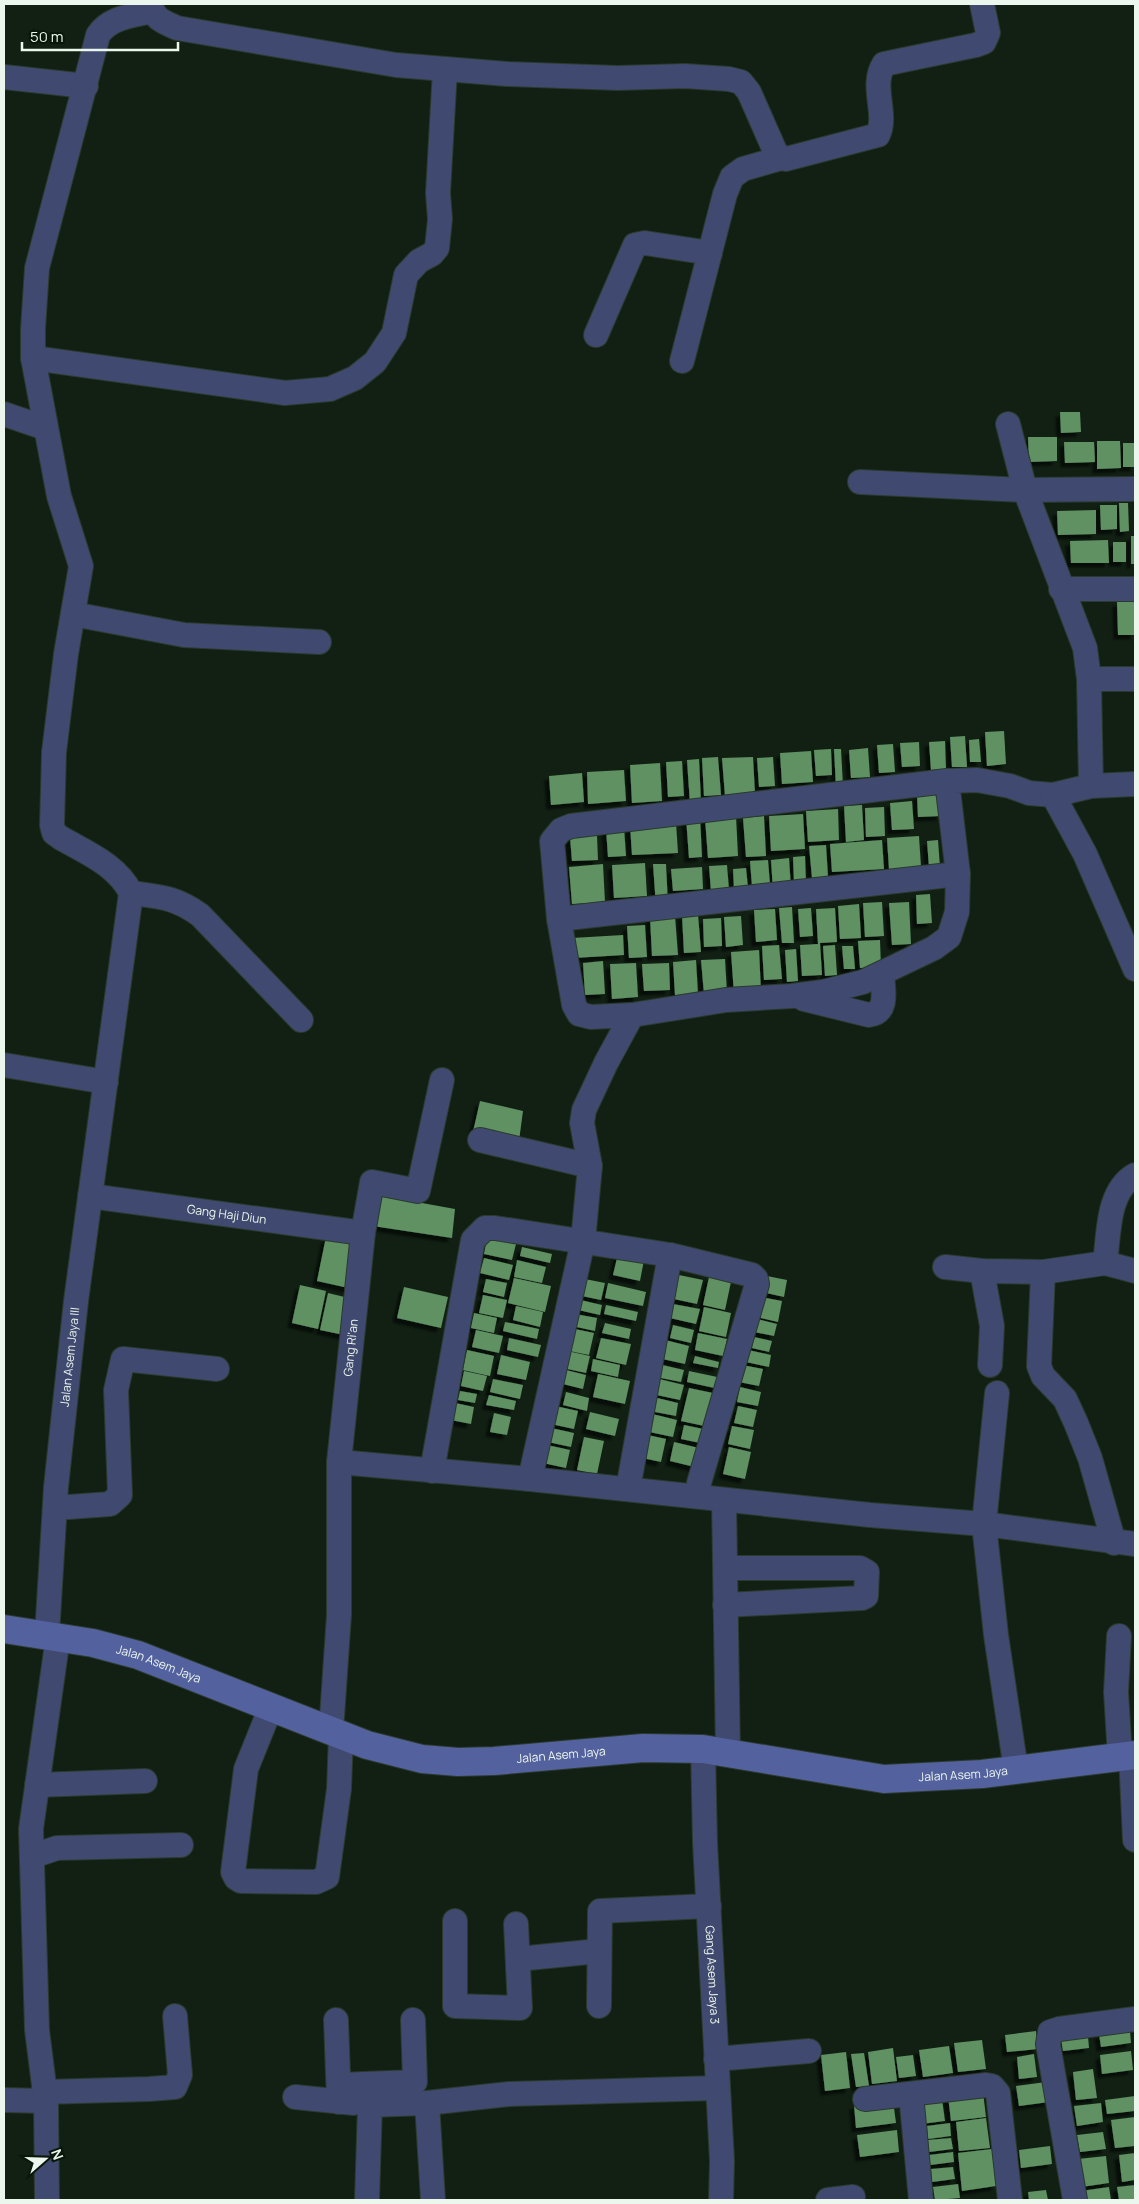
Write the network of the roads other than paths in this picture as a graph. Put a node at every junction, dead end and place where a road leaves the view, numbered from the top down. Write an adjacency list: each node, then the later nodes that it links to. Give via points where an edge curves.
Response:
1 (982, 4): 6 (street, via 988,33 984,42 884,64 879,81 881,128 878,135 794,158)
2 (152, 7): 3 (street, via 159,20 177,28 396,65); 5 (street, via 104,26 98,35)
3 (445, 69): 6 (street, via 609,78 685,76 741,82); 9 (street, via 438,193 440,219 436,248 406,275 394,333 375,362 355,378 330,389 285,393)
4 (4, 77): 5 (street)
5 (86, 86): 9 (street, via 37,268)
6 (781, 158): 7 (street, via 743,169 732,177)
7 (710, 252): 8 (street, via 645,242 635,245); 10 (street)
8 (596, 335)
9 (33, 358): 13 (street)
10 (682, 361)
11 (4, 414): 13 (street)
12 (1008, 424): 16 (street)
13 (45, 428): 19 (street, via 59,496 81,566)
14 (860, 482): 16 (street)
15 (1135, 489): 16 (street)
16 (1025, 490): 17 (street)
17 (1061, 589): 18 (street); 21 (street, via 1085,648)
18 (1135, 589)
19 (74, 614): 20 (street, via 184,634); 28 (street, via 54,752 52,825 54,833 61,838 114,869)
20 (318, 642)
21 (1089, 679): 22 (street); 25 (street)
22 (1135, 679)
23 (947, 781): 26 (street, via 977,780 1028,793); 27 (street); 29 (street, via 571,826 552,841)
24 (1135, 785): 25 (street)
25 (1091, 786): 26 (street)
26 (1053, 795): 30 (street, via 1085,854)
27 (958, 874): 29 (street); 31 (street, via 957,912 950,937)
28 (132, 893): 34 (street, via 172,898 186,904); 37 (street, Jalan Asem Jaya III)
29 (559, 919): 33 (street, via 571,998 579,1014 591,1017)
30 (1135, 969)
31 (882, 974): 32 (street, via 823,992); 32 (street, via 883,1005 876,1014)
32 (792, 996): 33 (street, via 726,1000)
33 (632, 1015): 39 (street, via 584,1110 583,1130)
34 (301, 1020)
35 (4, 1064): 37 (street)
36 (442, 1080): 42 (street, Gang Ri'an, via 418,1191 372,1182)
37 (106, 1082): 41 (street, Jalan Asem Jaya III)
38 (480, 1140): 39 (street)
39 (590, 1166): 43 (street)
40 (1135, 1174): 45 (street, via 1126,1180 1114,1200)
41 (90, 1196): 42 (street, Gang Haji Diun); 59 (street, Jalan Asem Jaya III)
42 (363, 1233): 53 (street, Gang Ri'an)
43 (583, 1241): 44 (street); 54 (street, via 496,1228 485,1228 473,1240); 55 (street)
44 (670, 1255): 56 (street); 57 (street, via 752,1275 757,1284)
45 (1105, 1263): 48 (street); 49 (street)
46 (945, 1267): 47 (street)
47 (982, 1271): 49 (street); 50 (street, via 992,1326)
48 (1135, 1271)
49 (1043, 1272): 61 (street, via 1039,1366 1043,1376 1065,1399)
50 (990, 1365)
51 (217, 1370): 59 (street, via 123,1359 116,1390 120,1495 110,1504)
52 (997, 1393): 60 (street)
53 (339, 1462): 54 (street); 68 (street, Gang Ri'an)
54 (432, 1471): 55 (street)
55 (530, 1479): 56 (street)
56 (628, 1481): 57 (street)
57 (699, 1490): 58 (street)
58 (724, 1500): 60 (street); 62 (street, Gang Asem Jaya 3)
59 (55, 1508): 65 (street, Jalan Asem Jaya III)
60 (984, 1524): 61 (street); 71 (street)
61 (1125, 1544)
62 (726, 1568): 63 (street, Gang Asem Jaya 3); 63 (street, via 860,1568 867,1572 867,1592 862,1598)
63 (725, 1605): 69 (street, Gang Asem Jaya 3)
64 (4, 1629): 65 (main road, Jalan Asem Jaya)
65 (53, 1636): 67 (main road, Jalan Asem Jaya, via 138,1655); 73 (street, Jalan Asem Jaya III)
66 (1119, 1636): 70 (street, via 1116,1692)
67 (271, 1707): 68 (main road, Jalan Asem Jaya); 68 (street, Gang Ri'an, via 246,1769 233,1872 241,1881 316,1882 327,1877 339,1789)
68 (336, 1733): 69 (main road, Jalan Asem Jaya, via 394,1754 458,1762 643,1748)
69 (716, 1751): 71 (main road, Jalan Asem Jaya, via 884,1780); 77 (street, Gang Asem Jaya 3, via 705,1842)
70 (1129, 1756): 71 (main road, Jalan Asem Jaya); 74 (street)
71 (1016, 1770)
72 (145, 1781): 73 (street)
73 (37, 1785): 76 (street, Jalan Asem Jaya III, via 31,1829)
74 (1135, 1840)
75 (181, 1845): 76 (street, via 57,1848)
76 (33, 1856): 92 (street, Jalan Asem Jaya III, via 37,2021)
77 (709, 1906): 80 (street, via 600,1911); 88 (street, Gang Asem Jaya 3)
78 (455, 1921): 81 (street, via 455,2006 520,2008)
79 (516, 1924): 81 (street)
80 (599, 1951): 81 (street); 82 (street)
81 (518, 1960)
82 (599, 2006)
83 (175, 2016): 92 (street, via 180,2075 175,2087)
84 (1135, 2019): 106 (street, via 1059,2028 1048,2036)
85 (336, 2020): 90 (street)
86 (413, 2020): 90 (street, via 415,2082)
87 (809, 2052): 88 (street)
88 (716, 2059): 89 (street, Gang Asem Jaya 3)
89 (718, 2088): 96 (street, via 509,2094); 102 (street, Gang Asem Jaya 3)
90 (339, 2093): 93 (street); 97 (street)
91 (910, 2094): 94 (street); 104 (street); 105 (street, via 986,2085 995,2089)
92 (45, 2097): 95 (street); 99 (street, Jalan Asem Jaya III)
93 (295, 2098)
94 (865, 2099)
95 (4, 2100)
96 (427, 2103): 97 (street); 101 (street)
97 (370, 2105): 100 (street)
98 (853, 2197): 103 (street)
99 (47, 2200)
100 (367, 2200)
101 (433, 2200)
102 (721, 2200)
103 (828, 2200)
104 (921, 2200)
105 (1010, 2200)
106 (1076, 2200)

